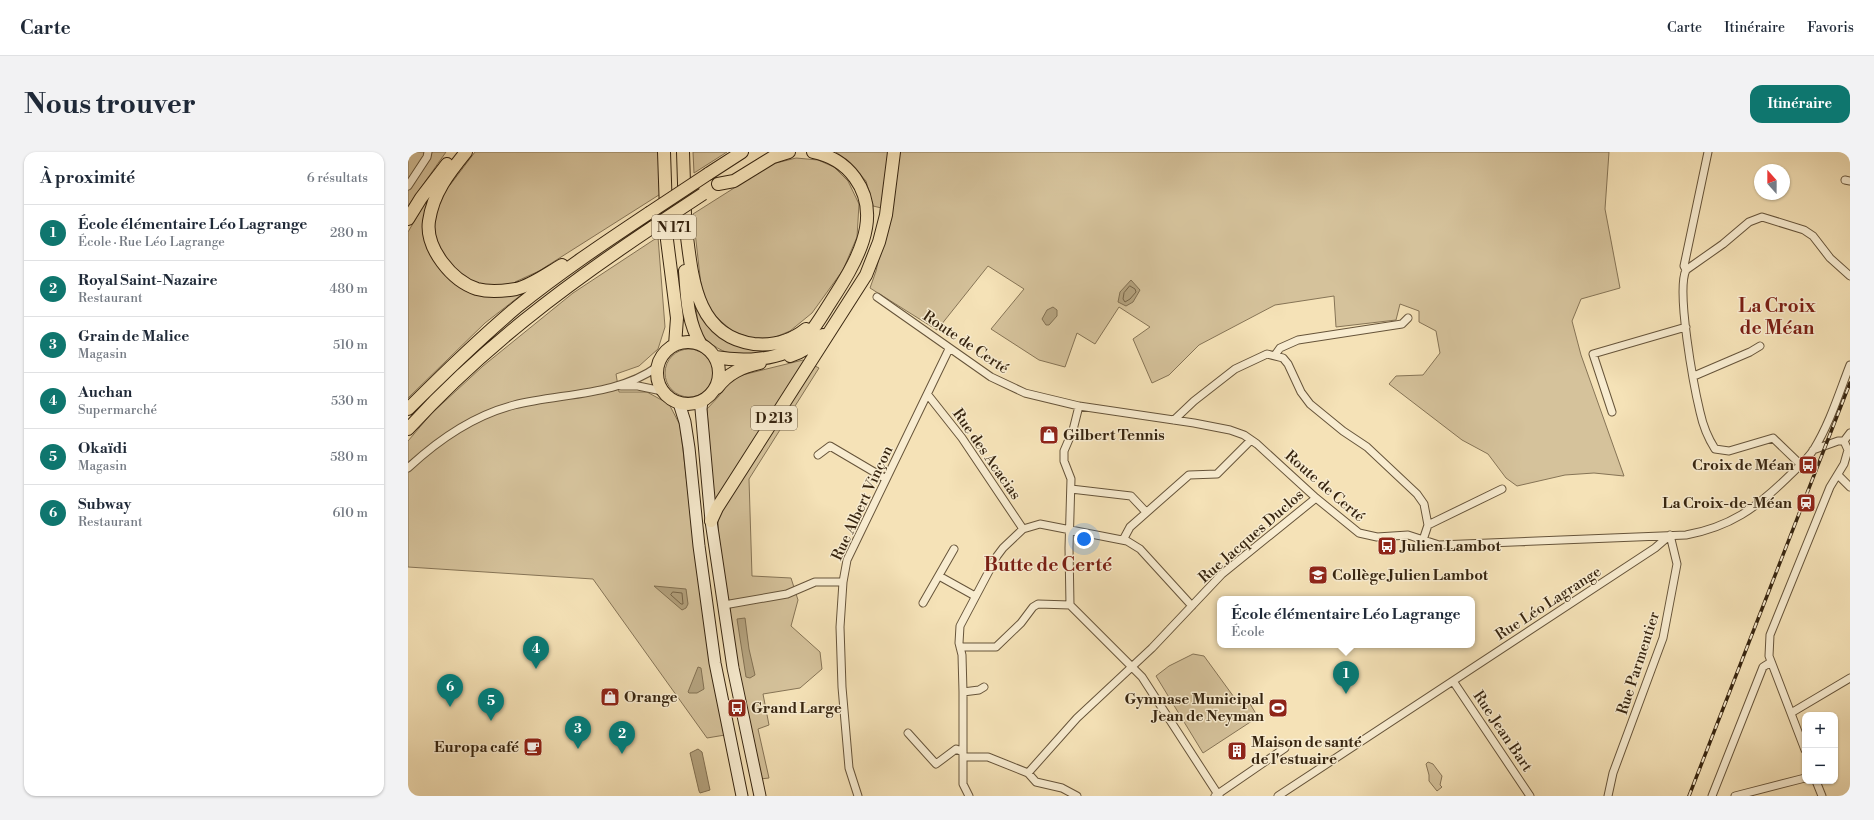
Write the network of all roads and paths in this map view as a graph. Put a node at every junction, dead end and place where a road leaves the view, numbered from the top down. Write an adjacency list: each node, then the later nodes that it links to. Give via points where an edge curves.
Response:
1 (428, 152): 14 (street)
2 (456, 152): 15 (highway)
3 (466, 152): 17 (highway, via 444,180 434,198 429,222 432,242 448,271 477,289 499,291 517,288 566,263)
4 (664, 152): 21 (highway, via 667,240)
5 (670, 152): 21 (highway, N 171)
6 (683, 152): 16 (highway, N 171)
7 (742, 152): 17 (highway, bridge)
8 (767, 152): 13 (highway)
9 (789, 152): 13 (highway, via 773,157 734,180)
10 (813, 152): 24 (highway, via 838,160 853,175 863,191 868,216 856,258)
11 (894, 152): 22 (highway, via 886,216 879,242 866,275)
12 (1708, 152): 18 (street, via 1684,266)
13 (718, 184): 45 (highway, bridge, via 570,284 524,319 446,389)
14 (408, 186)
15 (408, 219)
16 (685, 222): 24 (highway, via 697,297 711,321 727,334 747,343 776,343); 27 (highway, N 171, via 685,263 690,320)
17 (580, 259): 42 (highway, via 489,331)
18 (1686, 270): 19 (street, via 1749,222 1762,217 1804,230 1820,243 1830,258); 25 (street, via 1683,276 1682,295)
19 (1850, 276)
20 (878, 297): 29 (street, Route de Certé, via 941,340)
21 (676, 302): 26 (highway, N 171)
22 (840, 317): 36 (highway, via 815,344 800,353 738,370 724,378); 60 (highway, D 213, via 724,496)
23 (1408, 318): 30 (street, via 1402,324 1298,340 1280,348)
24 (816, 325): 31 (highway, via 803,340 787,352 755,358)
25 (1686, 327): 34 (street); 43 (street, via 1593,354)
26 (675, 345): 27 (highway, via 692,342); 33 (highway, via 664,354)
27 (701, 345): 31 (highway)
28 (1760, 346): 34 (street)
29 (949, 349): 38 (street, Rue Albert Vinçon); 41 (street, Route de Certé, via 991,377 1025,393)
30 (1275, 355): 44 (street, via 1267,354 1235,369 1194,400); 61 (street, via 1283,358 1288,364 1310,404 1367,447 1417,494 1424,504)
31 (715, 357): 36 (highway, via 720,373)
32 (1850, 365): 49 (street, via 1827,426)
33 (657, 367): 35 (street, via 646,375); 37 (highway, via 656,375)
34 (1694, 376): 51 (street, via 1700,413 1715,449 1729,451 1773,438)
35 (613, 387): 37 (street, via 638,386); 52 (street, via 535,400 498,410 448,436)
36 (715, 389): 39 (highway)
37 (662, 391): 40 (highway, via 672,401)
38 (928, 395): 54 (street, Rue Albert Vinçon); 62 (street, Rue des Acacias, via 962,438)
39 (702, 402): 40 (highway, via 687,405); 60 (main road)
40 (679, 403): 91 (main road, via 689,448 698,546 714,663)
41 (1079, 406): 44 (street, Route de Certé); 56 (street, via 1064,451 1064,461 1071,477)
42 (408, 410)
43 (1612, 412)
44 (1174, 420): 47 (street, Route de Certé, via 1230,430)
45 (408, 429)
46 (1850, 433): 48 (street)
47 (1251, 440): 58 (street, Route de Certé); 59 (street, via 1218,474 1189,475)
48 (1844, 441): 49 (street); 53 (street, via 1848,453)
49 (1813, 450): 51 (street, Route de Certé)
50 (818, 455): 54 (street, via 830,446 836,448)
51 (1800, 464): 64 (street, Route de Certé, via 1763,501 1745,514 1705,531)
52 (408, 468)
53 (1838, 475): 55 (street); 76 (street, via 1830,487 1770,635)
54 (886, 479): 69 (street, Rue Albert Vinçon, via 847,560)
55 (1850, 487)
56 (1071, 489): 59 (street, via 1131,496); 63 (street)
57 (1502, 489): 61 (street)
58 (1316, 498): 66 (street, Route de Certé, via 1359,533 1376,537 1408,535); 74 (street, Rue Jacques Duclos, via 1222,574)
59 (1146, 512): 65 (street, via 1130,527)
60 (712, 521): 72 (main road)
61 (1428, 525): 66 (street)
62 (1024, 529): 63 (street, via 1040,524); 70 (street, via 997,556)
63 (1070, 529): 65 (street); 73 (street)
64 (1670, 535): 66 (street, Route de Certé, via 1439,545); 79 (street, Rue Léo Lagrange, via 1651,551); 98 (street, Rue Parmentier, via 1677,564 1663,638 1613,773)
65 (1123, 540): 74 (street, via 1140,549)
66 (1423, 540)
67 (954, 549): 68 (street)
68 (939, 576): 70 (street); 71 (street)
69 (843, 582): 72 (street, via 815,582 787,594); 93 (street, Rue Albert Vinçon, via 840,627 845,734 849,768)
70 (975, 596): 75 (street, via 960,626)
71 (923, 603)
72 (724, 604): 92 (main road, via 736,689)
73 (1070, 605): 75 (street, via 1038,604 996,647); 77 (street)
74 (1192, 606): 77 (street, Rue Jacques Duclos)
75 (960, 646): 81 (street)
76 (1771, 662): 82 (street); 99 (street, via 1763,667)
77 (1133, 666): 87 (street, Rue Jacques Duclos, via 1077,718); 90 (street)
78 (1850, 678): 82 (street)
79 (1453, 681): 96 (street, Rue Léo Lagrange); 97 (street, Rue Jean Bart)
80 (984, 687): 81 (street)
81 (963, 692): 86 (street)
82 (1791, 713): 85 (street)
83 (908, 733): 86 (street, via 936,764 956,749)
84 (1285, 748): 90 (street)
85 (1804, 748)
86 (963, 754): 87 (street, via 988,757); 94 (street, via 963,784)
87 (1028, 773): 95 (street, via 1036,782 1062,788)
88 (1802, 779): 100 (street)
89 (1817, 784): 101 (street)
90 (1217, 795)
91 (742, 796)
92 (760, 796)
93 (858, 796)
94 (969, 796)
95 (1077, 796)
96 (1278, 796)
97 (1530, 796)
98 (1608, 796)
99 (1712, 796)
100 (1735, 796)
101 (1822, 796)

